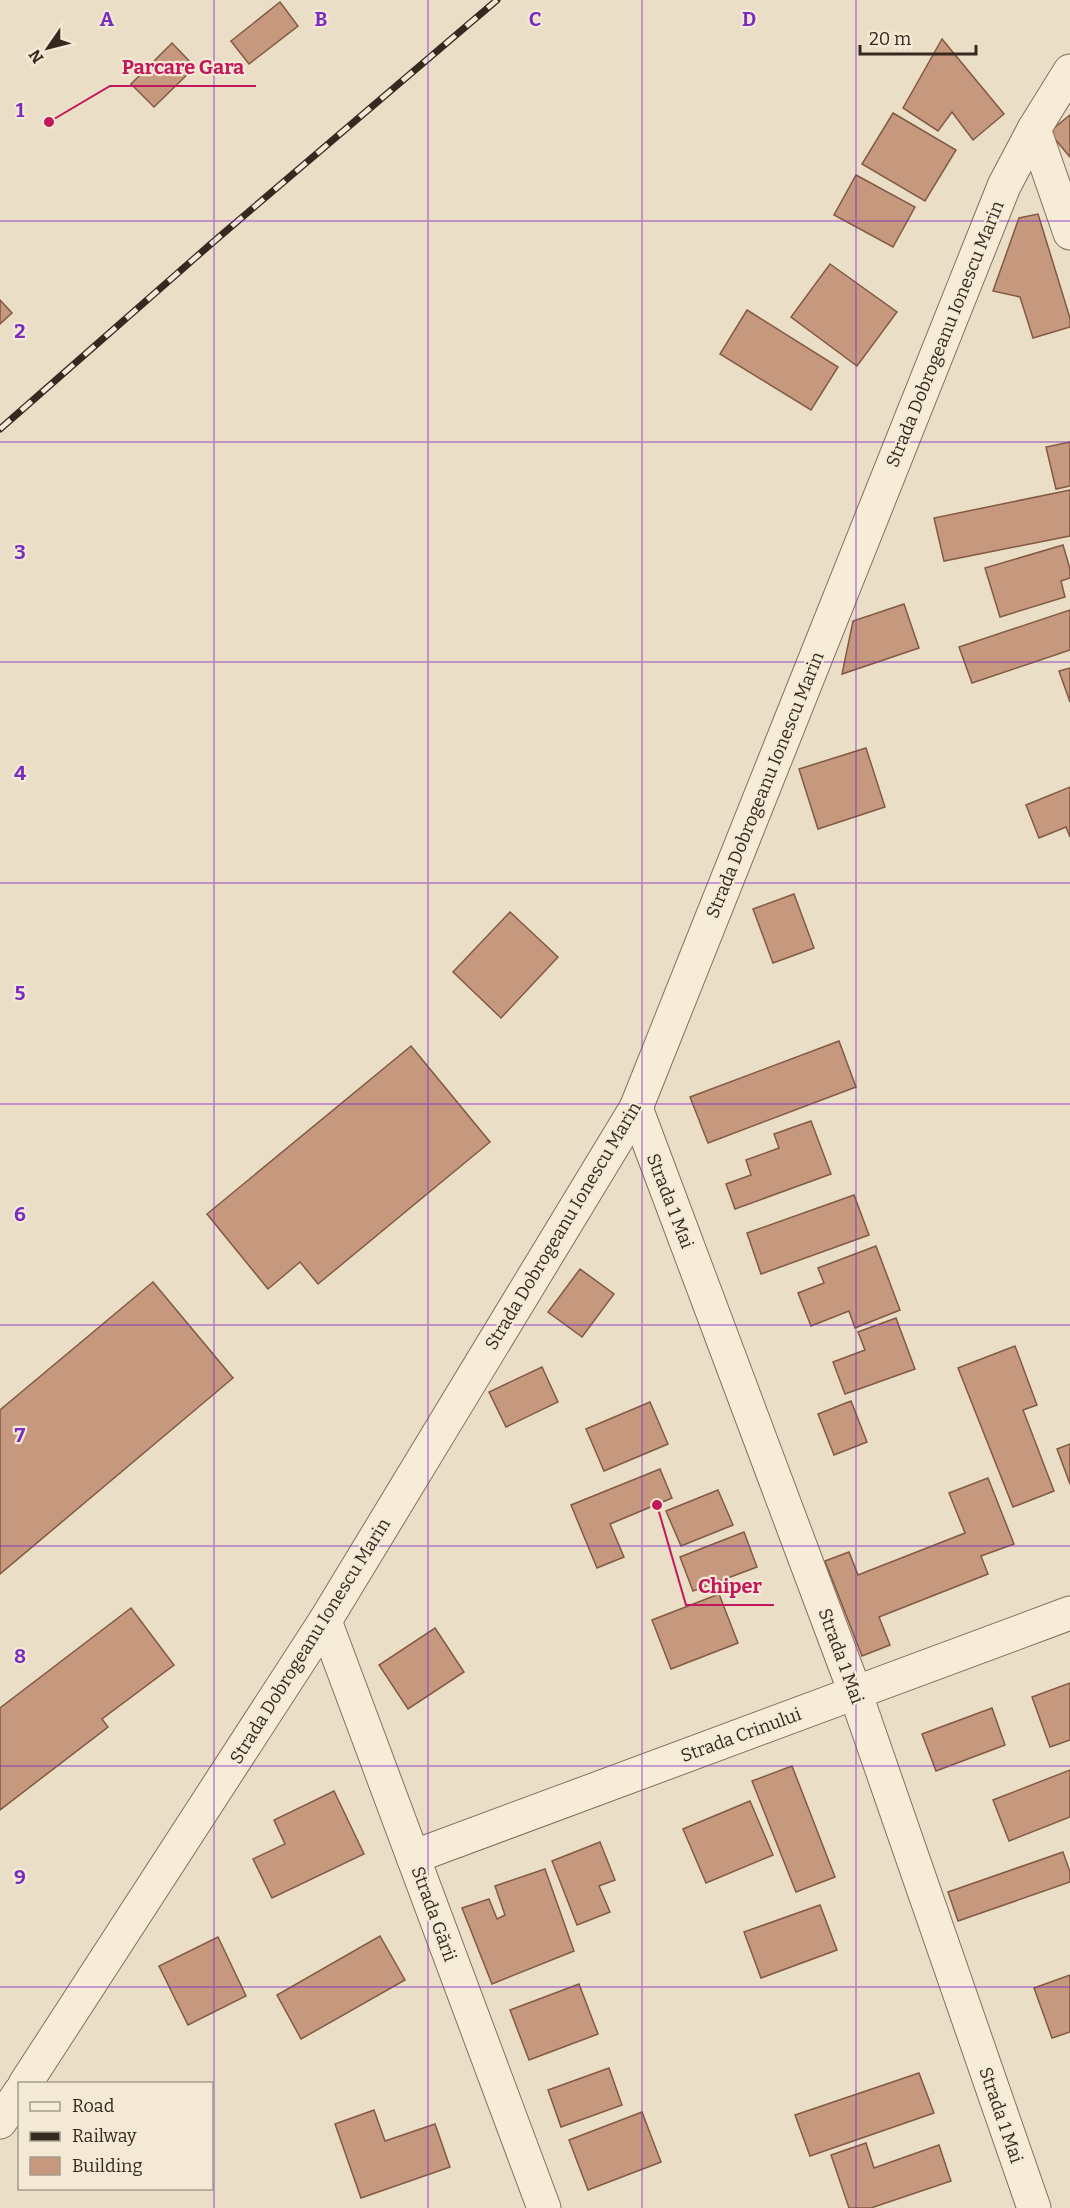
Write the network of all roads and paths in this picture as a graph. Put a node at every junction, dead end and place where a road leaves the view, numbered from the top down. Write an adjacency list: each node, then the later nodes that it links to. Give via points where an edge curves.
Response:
1 (1070, 71): 2 (street, Strada Dobrogeanu Ionescu Marin)
2 (1034, 129): 3 (street); 4 (street, Strada Dobrogeanu Ionescu Marin, via 1004,186)
3 (1070, 233)
4 (636, 1108): 6 (street, Strada Dobrogeanu Ionescu Marin); 7 (street, Strada 1 Mai)
5 (1070, 1613): 7 (street, Strada Crinului)
6 (325, 1620): 8 (street, Strada Gării); 9 (street, Strada Dobrogeanu Ionescu Marin)
7 (855, 1692): 8 (street, Strada Crinului); 13 (street, Strada 1 Mai)
8 (413, 1857): 12 (street, Strada Gării)
9 (26, 2082)
10 (18, 2095): 11 (street)
11 (0, 2122)
12 (544, 2208)
13 (1034, 2208)

